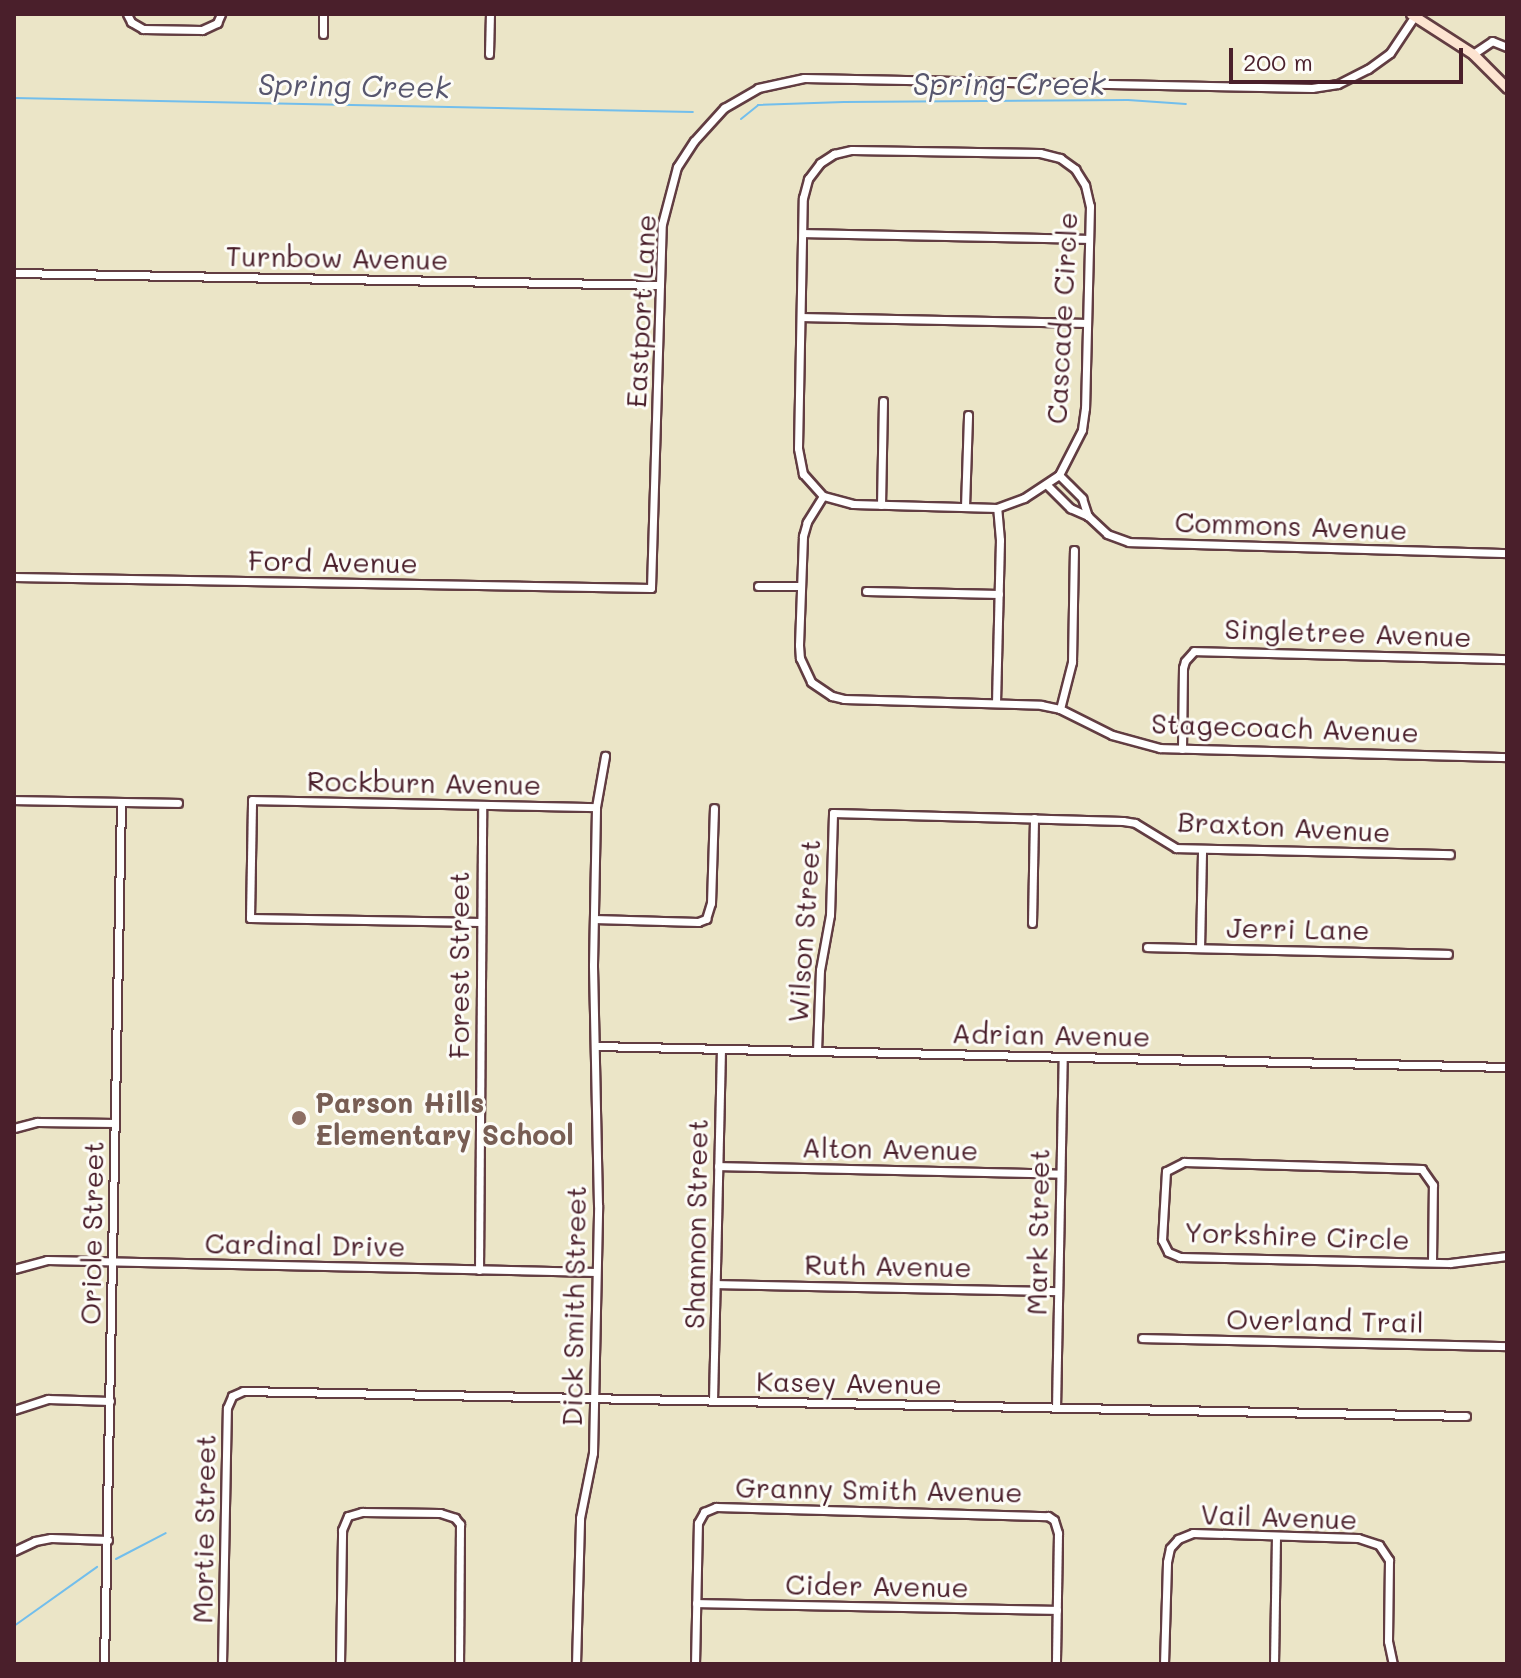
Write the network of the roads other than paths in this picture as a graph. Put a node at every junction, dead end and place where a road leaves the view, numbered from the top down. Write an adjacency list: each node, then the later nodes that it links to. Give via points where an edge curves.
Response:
1 (221, 14): 5 (street, via 217,23 202,30 143,29)
2 (323, 14): 6 (street)
3 (490, 14): 8 (street)
4 (1414, 15): 9 (main road); 14 (street, Eastport Lane, via 1390,53 1368,69 1338,84 1312,88 804,78 758,88 724,108 677,167 662,224)
5 (129, 18)
6 (323, 34)
7 (1507, 47): 9 (street, via 1492,41)
8 (489, 54)
9 (1473, 54): 10 (main road)
10 (1507, 88)
11 (803, 233): 12 (street); 12 (street, Cascade Circle, via 808,179 834,154 1040,153 1060,158 1085,185); 15 (street, Cascade Circle)
12 (1089, 239): 16 (street, Cascade Circle)
13 (14, 273): 14 (street, Turnbow Avenue)
14 (660, 285): 31 (street, Eastport Lane)
15 (803, 317): 16 (street); 21 (street, Cascade Circle, via 799,463)
16 (1085, 323): 19 (street, Cascade Circle, via 1082,430)
17 (883, 401): 22 (street)
18 (968, 415): 23 (street)
19 (1059, 475): 20 (street, Cascade Circle); 25 (street, Commons Avenue, via 1082,498)
20 (1047, 485): 24 (street, Cascade Circle); 25 (street, Commons Avenue, via 1070,508)
21 (823, 496): 22 (street, Cascade Circle); 30 (street, Stagecoach Avenue, via 803,536)
22 (881, 505): 23 (street, Cascade Circle)
23 (965, 507): 24 (street, Cascade Circle)
24 (997, 508): 33 (street)
25 (1088, 516): 27 (street, Commons Avenue, via 1107,534 1129,542)
26 (1074, 550): 36 (street, via 1071,673)
27 (1505, 553)
28 (14, 577): 31 (street, Ford Avenue)
29 (758, 586): 30 (street)
30 (801, 586): 35 (street, Stagecoach Avenue, via 800,658 821,690 844,699)
31 (651, 588)
32 (866, 591): 33 (street)
33 (999, 594): 35 (street)
34 (1507, 659): 37 (street, Singletree Avenue, via 1202,650 1188,655 1183,668)
35 (996, 703): 36 (street, Stagecoach Avenue)
36 (1060, 709): 37 (street, Stagecoach Avenue, via 1130,742)
37 (1182, 749): 39 (street, Stagecoach Avenue)
38 (605, 756): 44 (street, Dick Smith Street)
39 (1507, 757)
40 (14, 800): 41 (street)
41 (121, 802): 42 (street); 61 (street, Oriole Street)
42 (178, 803)
43 (482, 805): 44 (street, Rockburn Avenue); 51 (street, Forest Street); 51 (street, Rockburn Avenue, via 252,800 250,918)
44 (596, 807): 50 (street, Dick Smith Street)
45 (714, 808): 50 (street, via 711,906 706,919)
46 (833, 813): 47 (street, Braxton Avenue); 58 (street, Wilson Street)
47 (1034, 818): 48 (street, Braxton Avenue, via 1135,823 1176,848); 52 (street)
48 (1202, 849): 49 (street, Braxton Avenue); 54 (street)
49 (1450, 854)
50 (594, 919): 56 (street, Dick Smith Street)
51 (480, 922): 69 (street, Forest Street)
52 (1032, 923)
53 (1147, 947): 54 (street, Jerri Lane)
54 (1200, 948): 55 (street, Jerri Lane)
55 (1448, 954)
56 (595, 1046): 57 (street, Adrian Avenue); 70 (street, Dick Smith Street)
57 (721, 1049): 58 (street, Adrian Avenue); 63 (street, Shannon Street)
58 (817, 1051): 59 (street, Adrian Avenue)
59 (1063, 1057): 60 (street, Adrian Avenue); 64 (street, Mark Street)
60 (1507, 1067)
61 (115, 1123): 62 (street, via 37,1122); 66 (street, Oriole Street)
62 (14, 1128)
63 (718, 1166): 64 (street, Alton Avenue); 71 (street, Shannon Street)
64 (1060, 1174): 72 (street, Mark Street)
65 (1507, 1256): 67 (street, Yorkshire Circle)
66 (113, 1262): 68 (street, Cardinal Drive, via 47,1260); 69 (street, Cardinal Drive); 77 (street, Oriole Street)
67 (1432, 1262): 67 (street, Yorkshire Circle, via 1174,1255 1162,1240 1166,1171 1184,1162 1422,1169 1433,1185)
68 (14, 1269)
69 (479, 1270): 70 (street, Cardinal Drive)
70 (596, 1272): 76 (street, Dick Smith Street)
71 (716, 1284): 72 (street, Ruth Avenue); 78 (street, Shannon Street)
72 (1058, 1291): 79 (street, Mark Street)
73 (1142, 1338): 74 (street, Overland Trail)
74 (1507, 1346)
75 (232, 1396): 76 (street, Kasey Avenue, via 243,1391); 88 (street, Mortie Street, via 227,1408)
76 (594, 1399): 78 (street, Kasey Avenue); 91 (street, Dick Smith Street, via 592,1463 580,1518)
77 (110, 1401): 80 (street, via 48,1399); 83 (street, Oriole Street)
78 (713, 1401): 79 (street, Kasey Avenue)
79 (1056, 1408): 81 (street, Kasey Avenue)
80 (14, 1410)
81 (1466, 1416)
82 (1276, 1536): 94 (street, Vail Avenue, via 1193,1533 1170,1548); 95 (street); 96 (street, Vail Avenue, via 1358,1538 1379,1545 1389,1560 1388,1641)
83 (108, 1540): 84 (street, via 51,1538); 87 (street, Oriole Street)
84 (14, 1551)
85 (696, 1603): 86 (street, Cider Avenue); 86 (street, Granny Smith Avenue, via 698,1523 704,1512 716,1507 1040,1514 1054,1520 1058,1533); 92 (street)
86 (1057, 1610): 93 (street)
87 (104, 1664)
88 (222, 1664)
89 (340, 1664): 90 (street, via 342,1530 348,1516 362,1512 440,1513 460,1524)
90 (459, 1664)
91 (576, 1664)
92 (695, 1664)
93 (1056, 1664)
94 (1164, 1664)
95 (1274, 1664)
96 (1393, 1664)

